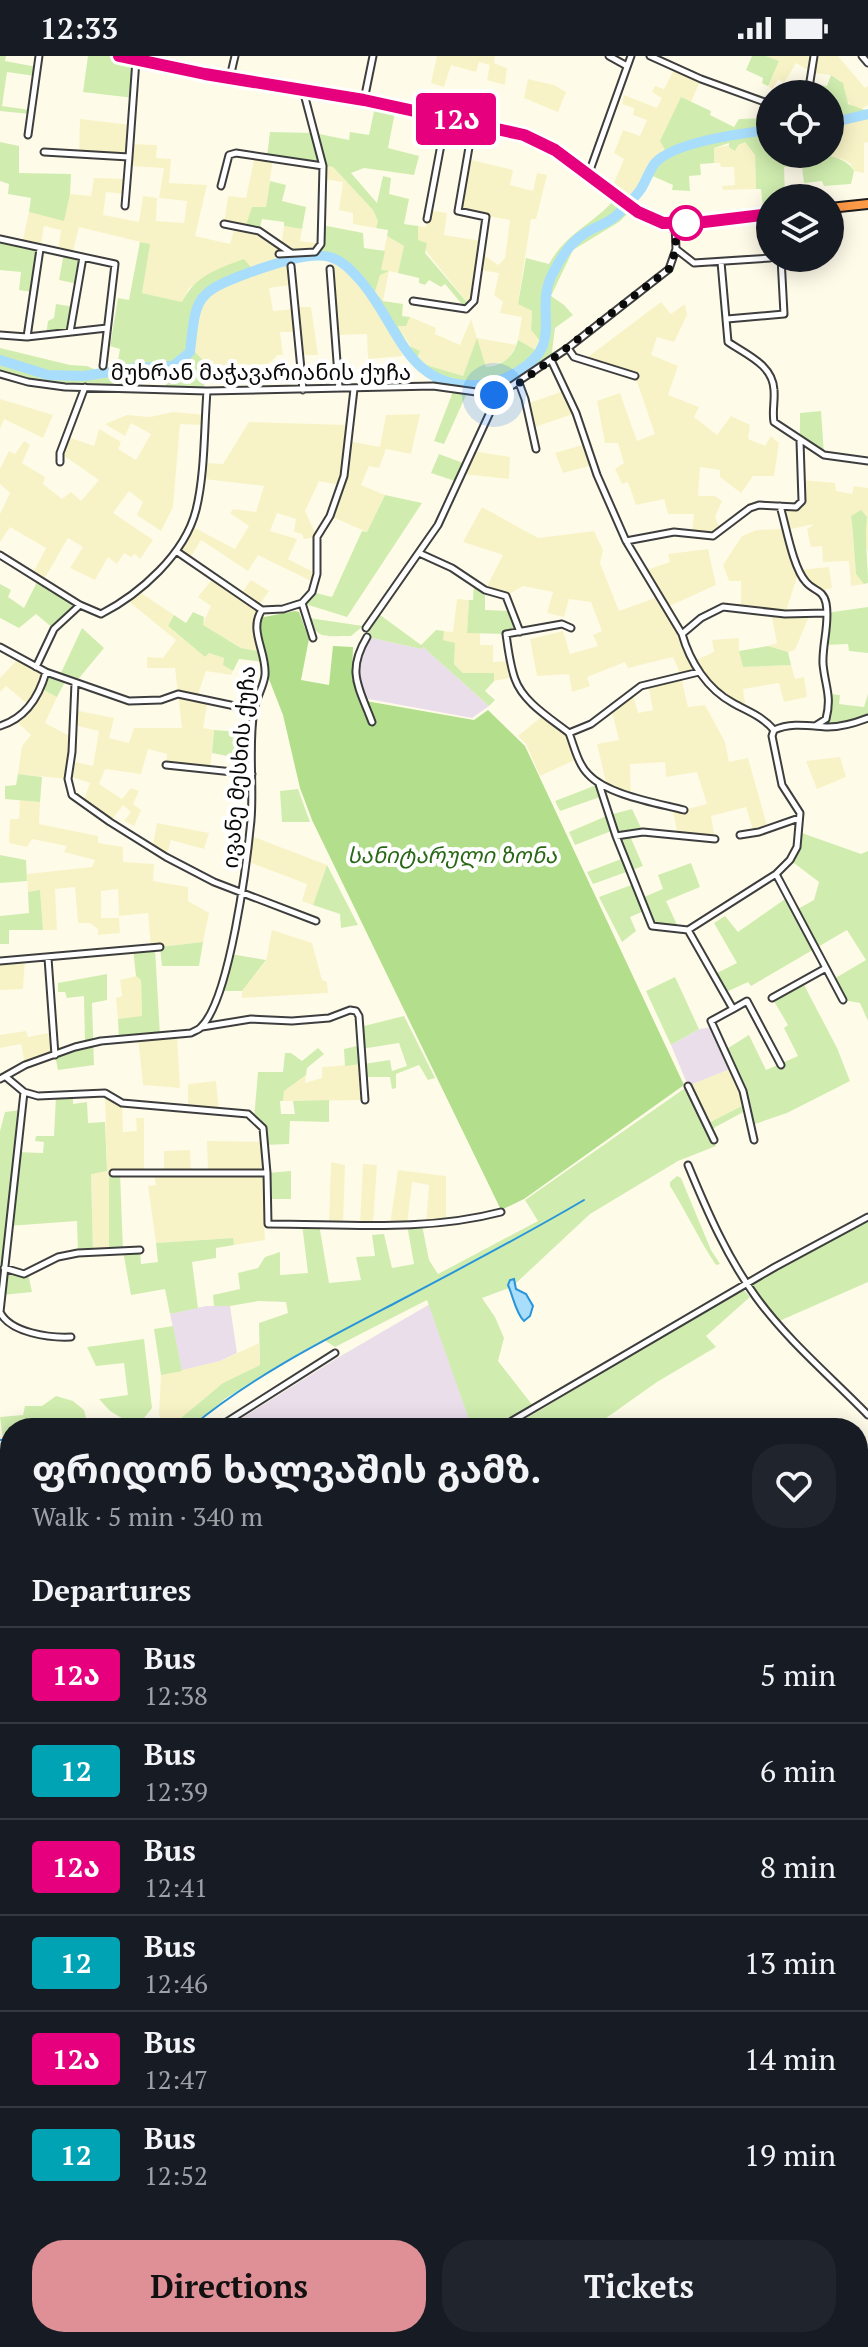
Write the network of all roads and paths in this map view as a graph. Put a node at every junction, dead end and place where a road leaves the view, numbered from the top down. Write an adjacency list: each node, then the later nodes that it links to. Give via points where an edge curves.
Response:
1 (39, 56): 21 (street)
2 (119, 56): 11 (highway)
3 (235, 56): 14 (street)
4 (373, 56): 18 (street)
5 (609, 56): 13 (street)
6 (631, 56): 13 (street)
7 (650, 56): 17 (street)
8 (814, 56): 15 (street)
9 (862, 56): 12 (street)
10 (149, 59): 11 (highway); 14 (highway)
11 (136, 60): 23 (street)
12 (868, 63)
13 (627, 66): 25 (street)
14 (230, 77): 16 (highway)
15 (810, 80)
16 (303, 89): 18 (highway); 24 (street)
17 (756, 99)
18 (364, 100): 19 (highway)
19 (446, 117): 20 (highway); 31 (street)
20 (473, 123): 25 (highway, via 524,135); 45 (street, via 458,211 486,217 474,301 467,310)
21 (28, 135)
22 (44, 152): 23 (street)
23 (129, 157): 28 (street)
24 (323, 166): 26 (street, via 236,153 226,161); 38 (street, via 321,244 315,252)
25 (589, 173): 33 (highway, via 638,212)
26 (221, 186)
27 (868, 204): 29 (highway)
28 (125, 206)
29 (844, 207)
30 (756, 215): 33 (highway)
31 (427, 219)
32 (224, 224): 38 (street, via 259,231)
33 (675, 224): 36 (street)
34 (0, 239): 35 (street)
35 (40, 249): 39 (street); 50 (street)
36 (676, 249): 41 (street, via 694,263); 51 (street, via 669,269)
37 (279, 254): 38 (street)
38 (291, 254)
39 (83, 257): 47 (street, via 115,264); 48 (street)
40 (756, 259): 41 (street)
41 (721, 262): 46 (street)
42 (291, 266): 60 (street)
43 (330, 269): 58 (street)
44 (782, 272): 46 (street, via 784,314)
45 (413, 301)
46 (727, 319): 63 (street, via 728,342 768,369 774,382 774,422)
47 (107, 328): 48 (street); 53 (street)
48 (70, 332): 50 (street)
49 (0, 335): 50 (street)
50 (27, 337)
51 (568, 348): 52 (street); 55 (street, via 574,357)
52 (551, 360): 56 (street); 68 (street)
53 (103, 366)
54 (0, 374): 57 (street, მუხრან მაჭავარიანის ქუჩა, via 49,386)
55 (635, 376)
56 (519, 383): 62 (street); 64 (street)
57 (85, 387): 61 (street, მუხრან მაჭავარიანის ქუჩა); 66 (street)
58 (339, 388): 59 (street, მუხრან მაჭავარიანის ქუჩა); 60 (street, მუხრან მაჭავარიანის ქუჩა)
59 (354, 389): 62 (street, მუხრან მაჭავარიანის ქუჩა, via 433,386); 72 (street, via 344,476 317,537 317,574)
60 (303, 390): 61 (street, მუხრან მაჭავარიანის ქუჩა)
61 (207, 391): 69 (street, via 196,512)
62 (498, 395): 70 (street, via 438,525)
63 (800, 441): 65 (street, via 824,455); 67 (street, via 802,501 796,507)
64 (536, 449)
65 (868, 461)
66 (60, 462)
67 (780, 506): 68 (street, via 750,508 713,536 674,532); 75 (street, via 799,570 806,583 821,591)
68 (626, 541): 79 (street)
69 (176, 551): 73 (street, via 119,604 101,614); 74 (street)
70 (419, 553): 76 (street); 78 (street, via 506,596)
71 (0, 555): 73 (street)
72 (302, 603): 74 (street); 81 (street)
73 (80, 605): 83 (street, via 54,629)
74 (262, 610): 87 (street, ივანე მესხის ქუჩა, via 256,629 265,674)
75 (826, 613): 79 (street, via 723,607); 91 (street, via 823,664 830,694 826,719)
76 (366, 628)
77 (571, 628): 78 (street, via 562,624)
78 (520, 632): 93 (street, via 506,634 516,683 525,697)
79 (682, 634): 85 (street)
80 (367, 637): 89 (street, via 356,655 355,677)
81 (313, 638)
82 (0, 647): 83 (street)
83 (36, 667): 84 (street)
84 (46, 672): 86 (street); 90 (street, via 31,707)
85 (699, 672): 92 (street, via 723,697 758,714); 93 (street, via 641,686 591,724)
86 (75, 683): 87 (street, via 129,701 178,694); 103 (street, via 68,779 72,795 166,857)
87 (254, 710): 95 (street, ივანე მესხის ქუჩა)
88 (868, 718): 91 (street, via 851,725)
89 (372, 722)
90 (0, 726)
91 (815, 726): 92 (street)
92 (774, 730): 98 (street, via 782,785 798,807)
93 (569, 733): 96 (street, via 586,773)
94 (166, 765): 95 (street)
95 (252, 774): 103 (street, ივანე მესხის ქუჩა)
96 (599, 784): 97 (street); 100 (street)
97 (684, 810)
98 (799, 818): 99 (street); 102 (street, via 797,847)
99 (740, 835)
100 (616, 836): 101 (street, via 643,832); 105 (street, via 652,926)
101 (715, 839)
102 (776, 874): 105 (street); 109 (street)
103 (242, 892): 104 (street); 113 (street, ივანე მესხის ქუჩა, via 225,974)
104 (316, 921)
105 (688, 930): 112 (street)
106 (160, 947): 107 (street)
107 (48, 958): 108 (street); 114 (street)
108 (0, 961)
109 (826, 968): 110 (street); 111 (street)
110 (772, 998)
111 (843, 1000)
112 (733, 1009): 115 (street, via 747,1001); 121 (street, via 711,1021 743,1091)
113 (201, 1027): 114 (street, via 191,1033 101,1041); 119 (street, via 251,1019 329,1018 356,1011)
114 (55, 1055): 116 (street)
115 (781, 1065)
116 (3, 1078): 118 (street)
117 (688, 1086): 120 (street)
118 (24, 1092): 124 (street, via 105,1093 122,1103 248,1114 263,1128); 128 (street)
119 (365, 1100)
120 (714, 1140)
121 (754, 1140)
122 (688, 1165): 129 (street, via 711,1221)
123 (113, 1173): 124 (street)
124 (267, 1173): 125 (street, via 268,1224 436,1225)
125 (501, 1212)
126 (868, 1217): 129 (street)
127 (140, 1250): 128 (street, via 58,1257 24,1274)
128 (4, 1268): 130 (street, via 3,1319 41,1335)
129 (748, 1283): 132 (street, via 777,1322); 134 (street)
130 (71, 1337)
131 (335, 1353): 133 (street)
132 (868, 1415)
133 (233, 1418)
134 (517, 1418)

